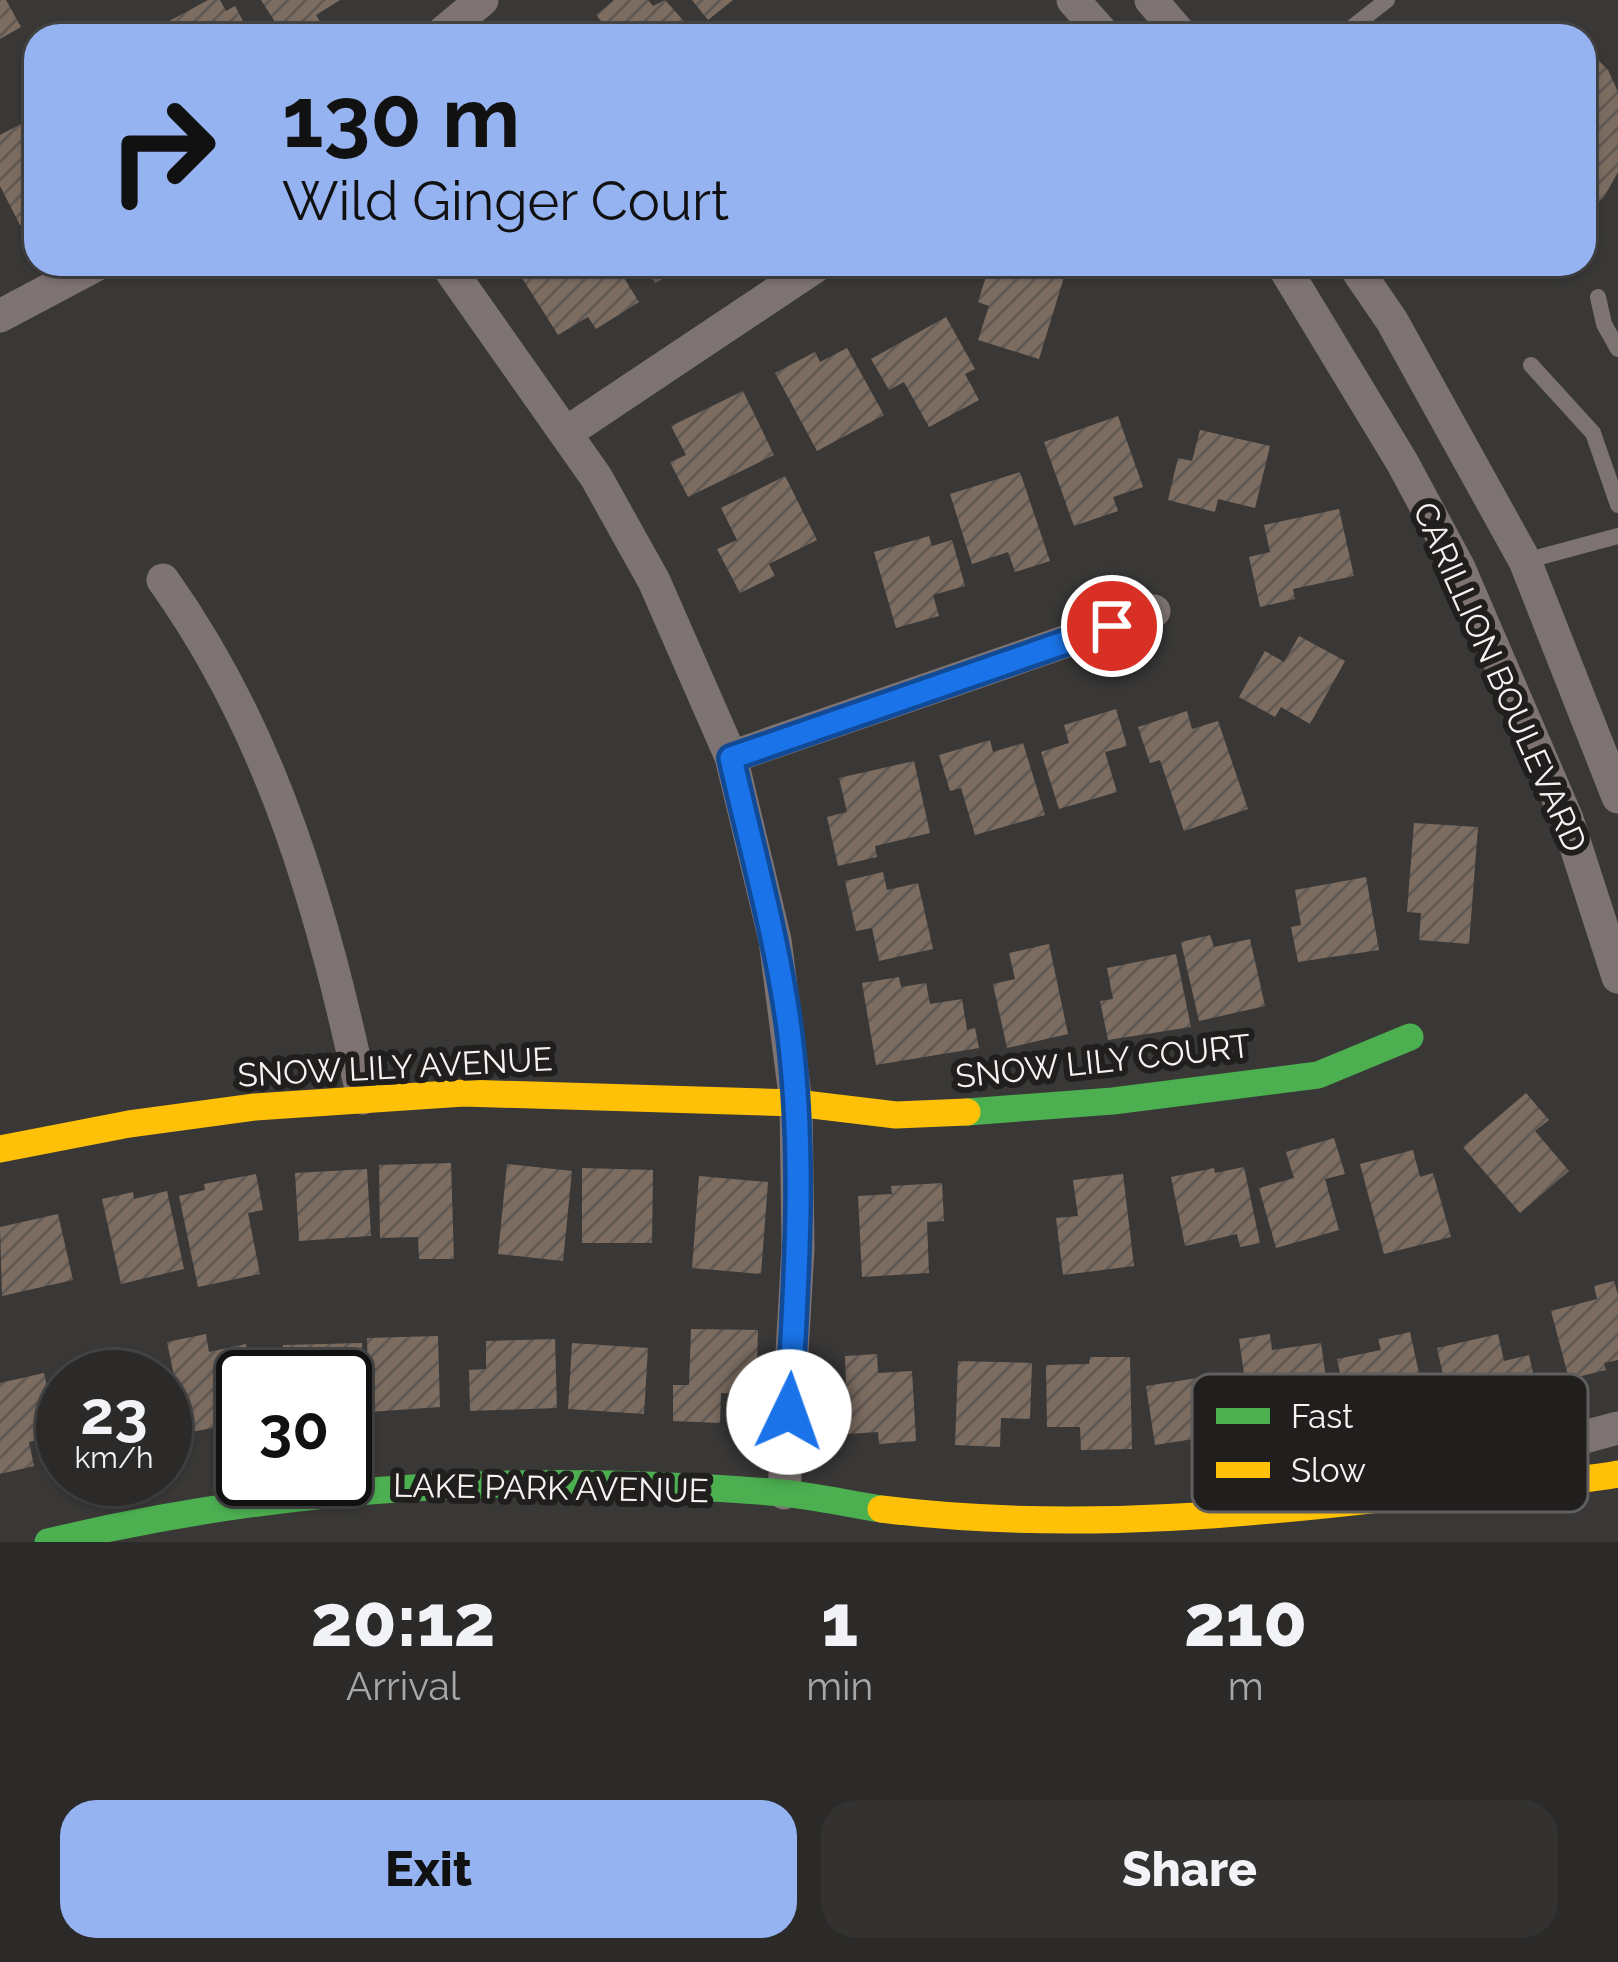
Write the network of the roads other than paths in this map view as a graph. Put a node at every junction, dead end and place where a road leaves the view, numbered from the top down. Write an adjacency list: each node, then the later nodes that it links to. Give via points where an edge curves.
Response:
1 (482, 0): 5 (street)
2 (1073, 0): 6 (street)
3 (1151, 0): 7 (street)
4 (1387, 0): 8 (lane)
5 (453, 24)
6 (1095, 24)
7 (1172, 24)
8 (1356, 24)
9 (75, 276): 15 (street)
10 (455, 276): 18 (street)
11 (801, 276): 18 (street)
12 (1289, 276): 26 (street, CARILLION BOULEVARD, via 1459,568 1567,819)
13 (1361, 276): 21 (street, CARILLION BOULEVARD)
14 (1598, 297): 16 (lane)
15 (0, 316)
16 (1618, 349)
17 (1532, 364): 19 (lane, via 1593,433)
18 (566, 433): 24 (street, via 654,581)
19 (1618, 505)
20 (1618, 536): 21 (lane)
21 (1525, 561): 25 (street, CARILLION BOULEVARD)
22 (163, 580): 28 (street, via 214,658 275,787 331,951)
23 (1154, 611): 24 (street)
24 (731, 758): 29 (street, via 775,940)
25 (1618, 797)
26 (1618, 977)
27 (1410, 1037): 29 (street, SNOW LILY COURT, via 1318,1075 1113,1101 896,1115)
28 (363, 1098): 29 (street, SNOW LILY AVENUE, via 548,1093); 30 (street, SNOW LILY AVENUE, via 150,1121)
29 (796, 1103): 35 (street, via 798,1248)
30 (0, 1149)
31 (1618, 1428): 32 (street, LAKE PARK AVENUE)
32 (1588, 1436)
33 (1618, 1474): 34 (street, LAKE PARK AVENUE)
34 (1588, 1481)
35 (784, 1493): 36 (street, LAKE PARK AVENUE, via 1047,1521); 37 (street, LAKE PARK AVENUE, via 548,1481 363,1486 180,1511)
36 (1284, 1512)
37 (48, 1542)

